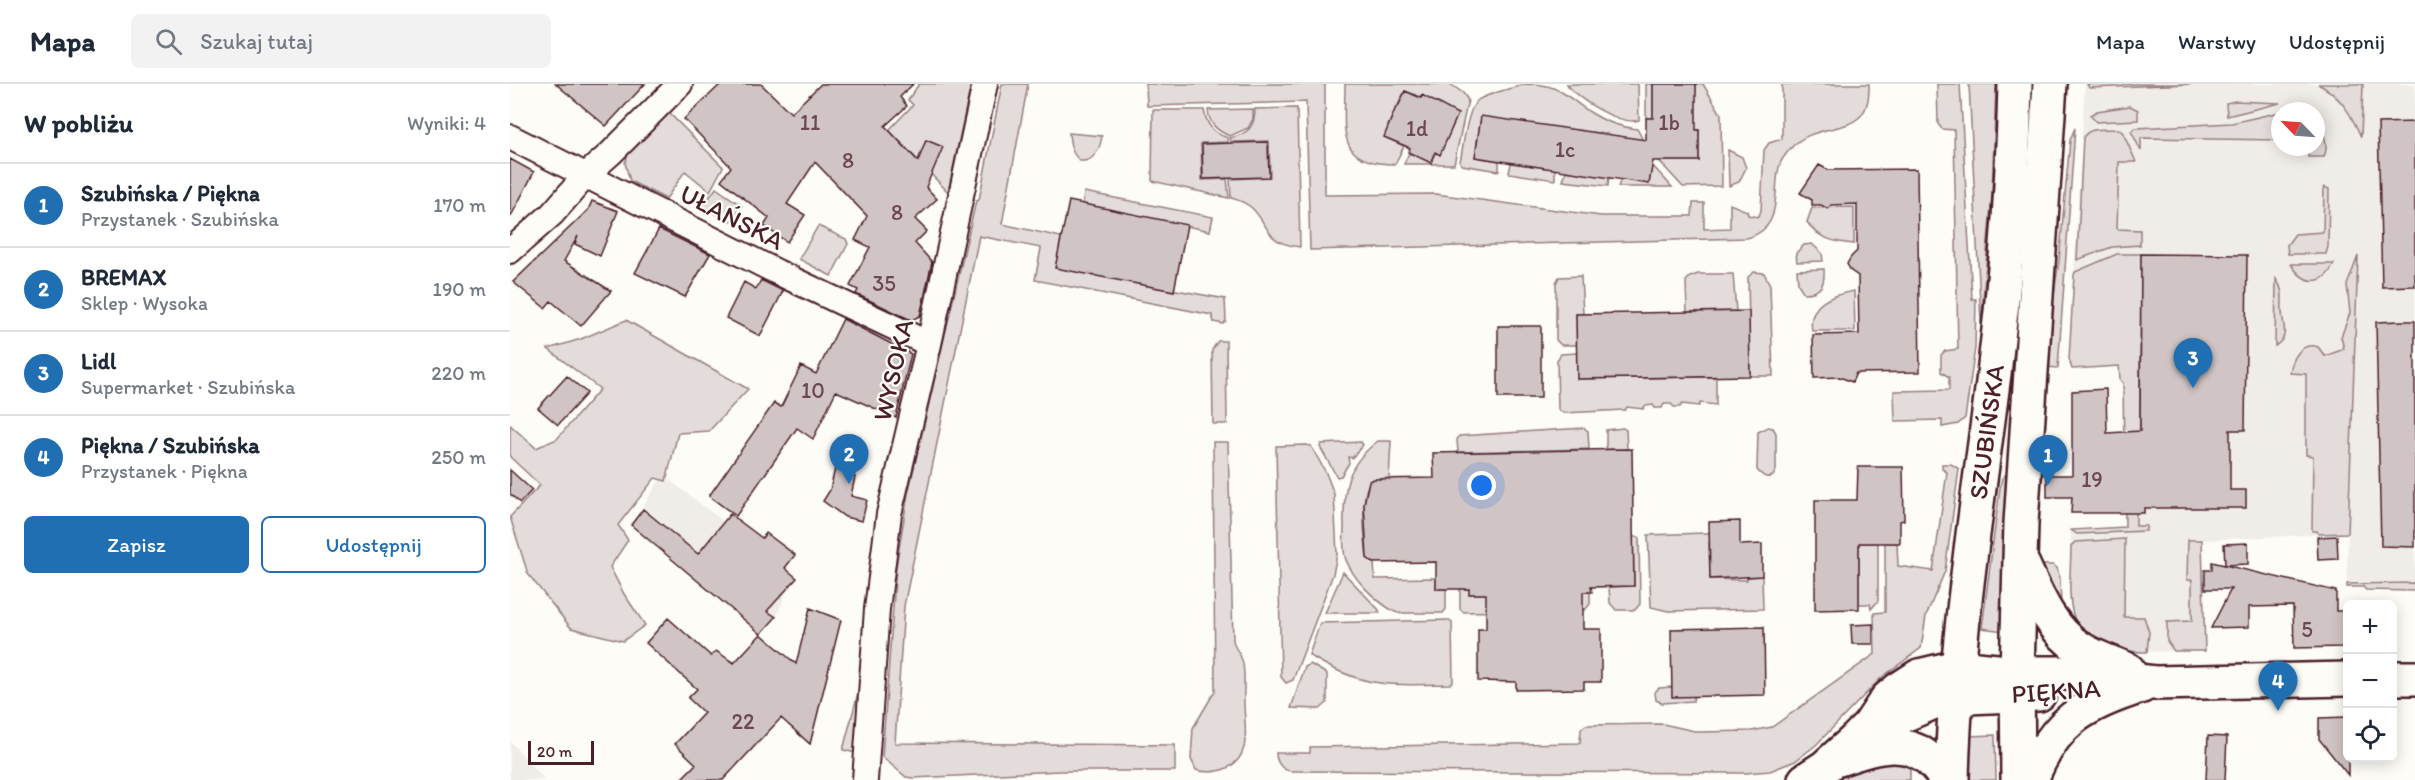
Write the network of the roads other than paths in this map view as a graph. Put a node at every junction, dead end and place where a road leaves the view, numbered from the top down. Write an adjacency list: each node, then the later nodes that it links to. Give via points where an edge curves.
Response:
1 (680, 84): 6 (street)
2 (986, 84): 8 (street, WYSOKA)
3 (2015, 84): 13 (main road, SZUBIŃSKA, via 2013,176 2004,281)
4 (2050, 84): 9 (main road, SZUBIŃSKA)
5 (510, 137): 6 (street, UŁAŃSKA)
6 (586, 175): 7 (street, via 552,214); 8 (street, UŁAŃSKA)
7 (510, 251)
8 (929, 344): 17 (street, WYSOKA, via 883,550)
9 (2020, 558): 14 (main road, SZUBIŃSKA); 15 (main road, PIĘKNA, via 2042,606 2066,638 2089,654)
10 (2397, 678): 11 (main road)
11 (2415, 678)
12 (2343, 679): 15 (main road, PIĘKNA)
13 (1957, 682): 14 (main road, PIĘKNA); 16 (main road, PIĘKNA, via 1919,676 1887,699 1869,726); 19 (main road, SZUBIŃSKA)
14 (2017, 683): 15 (main road, PIĘKNA, via 2066,673); 20 (main road, SZUBIŃSKA)
15 (2155, 683): 21 (main road, PIĘKNA, via 2091,704 2054,736)
16 (1817, 771): 18 (main road, via 1874,747 1894,745 1918,751 1930,759)
17 (865, 780)
18 (1946, 780)
19 (1952, 780)
20 (2018, 780)
21 (2031, 780)

